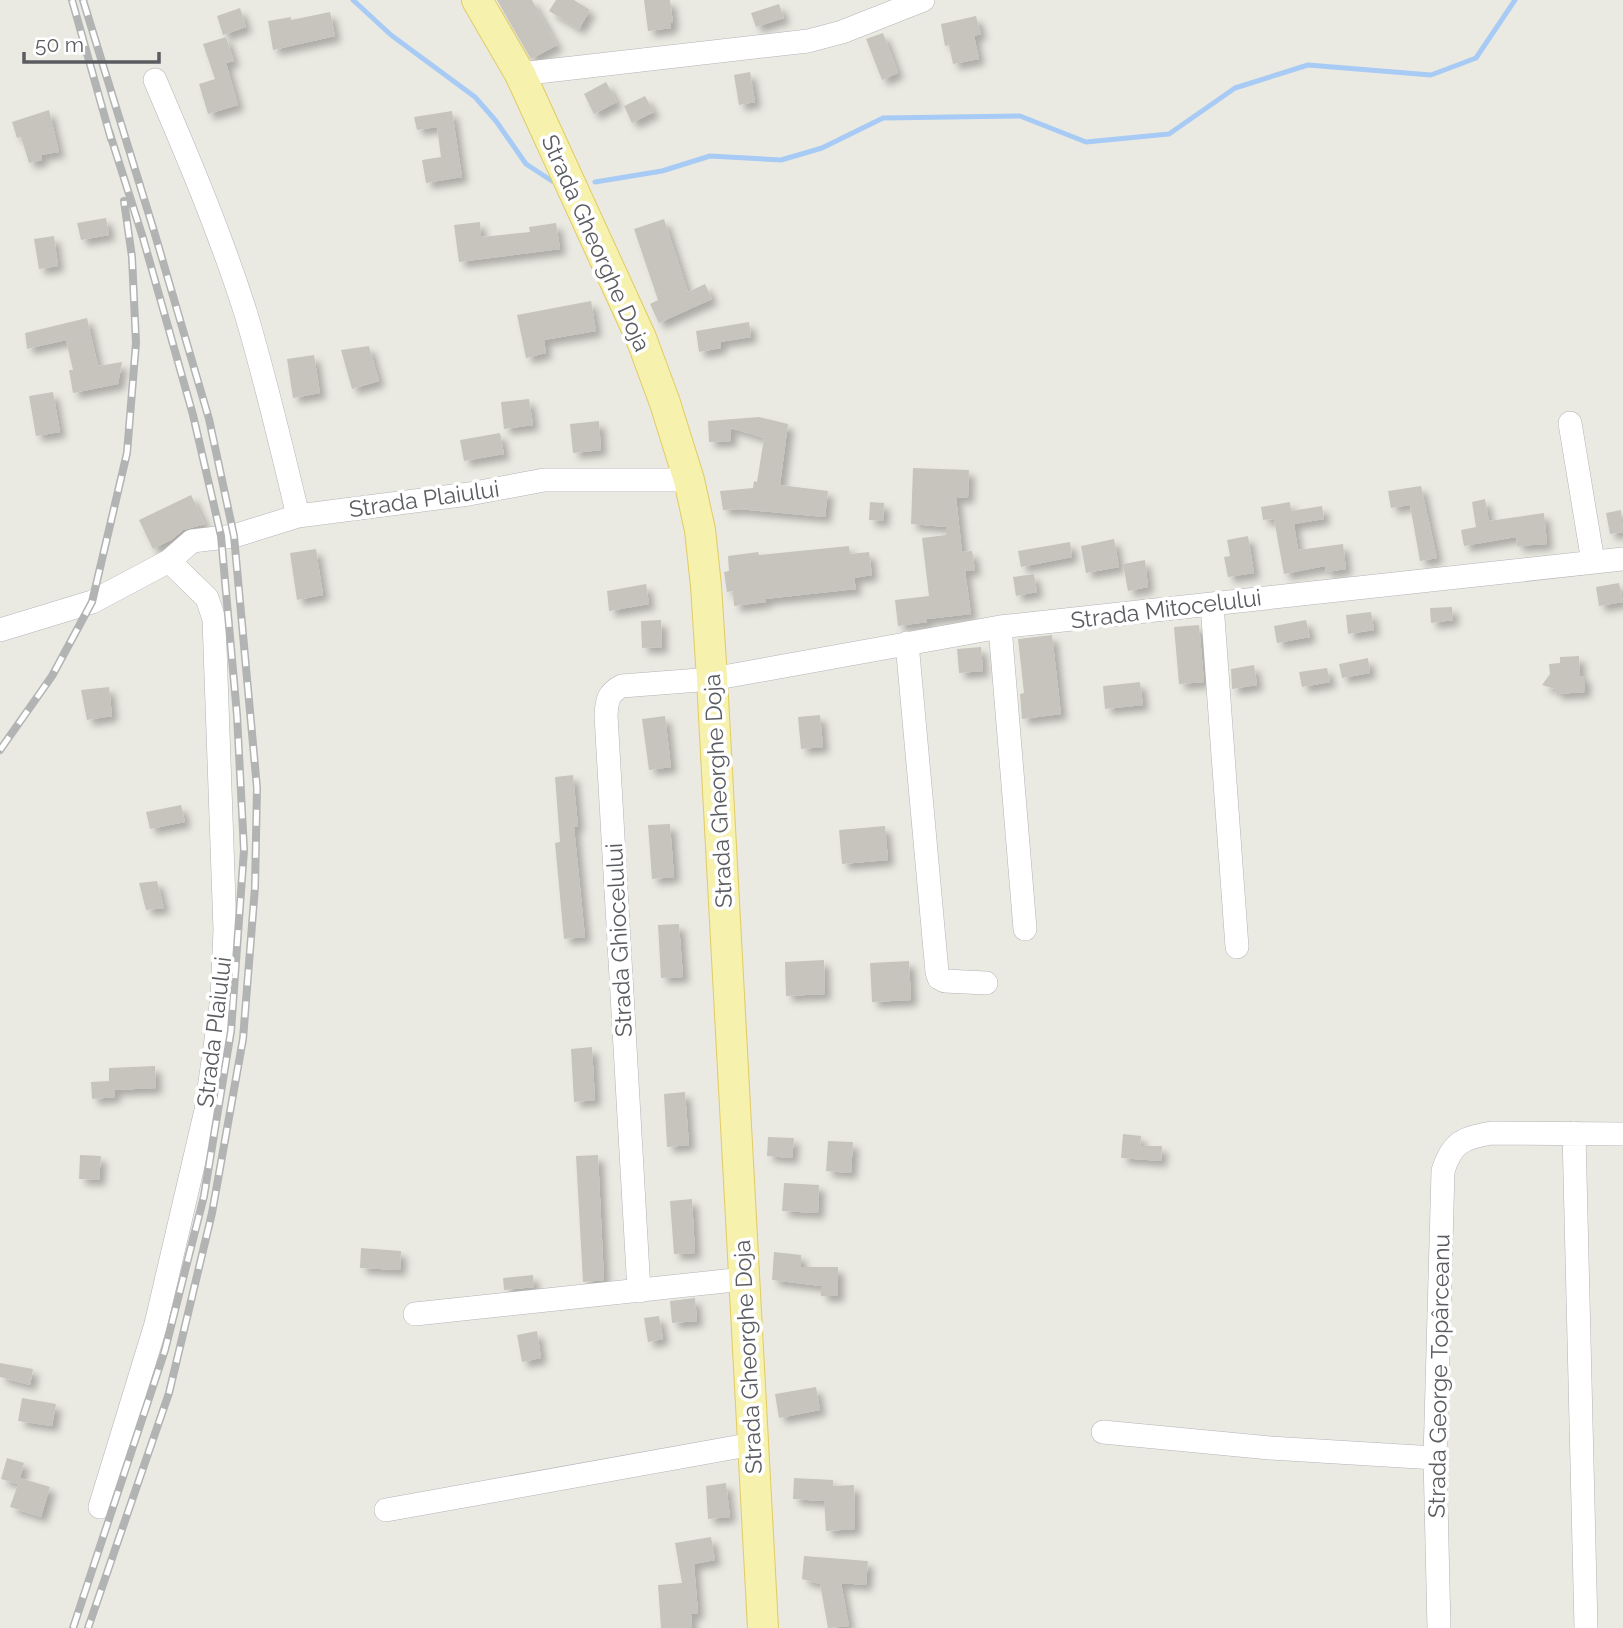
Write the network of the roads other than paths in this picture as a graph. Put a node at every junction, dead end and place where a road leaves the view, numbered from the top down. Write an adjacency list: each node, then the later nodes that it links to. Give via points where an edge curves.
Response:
1 (477, 0): 3 (main road, Strada Gheorghe Doja)
2 (923, 0): 3 (street, via 808,41)
3 (520, 74): 6 (main road, Strada Gheorghe Doja, via 640,338)
4 (155, 80): 7 (street, via 246,313)
5 (1570, 423): 10 (street)
6 (689, 480): 7 (street, Strada Plaiului, via 544,480); 15 (main road, Strada Gheorghe Doja, via 700,530)
7 (298, 516): 9 (street, Strada Plaiului, via 234,536 192,541)
8 (1623, 559): 10 (street, Strada Mitocelului)
9 (169, 561): 13 (street, Strada Plaiului, via 92,601); 27 (street, Strada Plaiului, via 207,598 214,619 225,930 222,998 206,1110 156,1324)
10 (1593, 562): 11 (street, Strada Mitocelului)
11 (1212, 604): 12 (street, Strada Mitocelului); 17 (street)
12 (1000, 627): 14 (street, Strada Mitocelului); 16 (street)
13 (0, 630)
14 (907, 643): 15 (street, Strada Mitocelului); 18 (street, via 937,972 945,981)
15 (712, 679): 21 (main road, Strada Gheorghe Doja); 22 (street, Strada Ghiocelului, via 622,686 608,696)
16 (1025, 929)
17 (1237, 947)
18 (986, 983)
19 (1574, 1133): 20 (street); 26 (street, Strada George Topârceanu, via 1472,1136 1449,1152 1443,1171); 31 (street)
20 (1623, 1134)
21 (744, 1279): 22 (street); 25 (main road, Strada Gheorghe Doja)
22 (639, 1291): 23 (street)
23 (415, 1314)
24 (1103, 1432): 26 (street)
25 (752, 1444): 28 (street); 29 (main road, Strada Gheorghe Doja)
26 (1435, 1458): 30 (street, Strada George Topârceanu)
27 (100, 1507)
28 (386, 1510)
29 (763, 1628)
30 (1439, 1628)
31 (1586, 1628)

